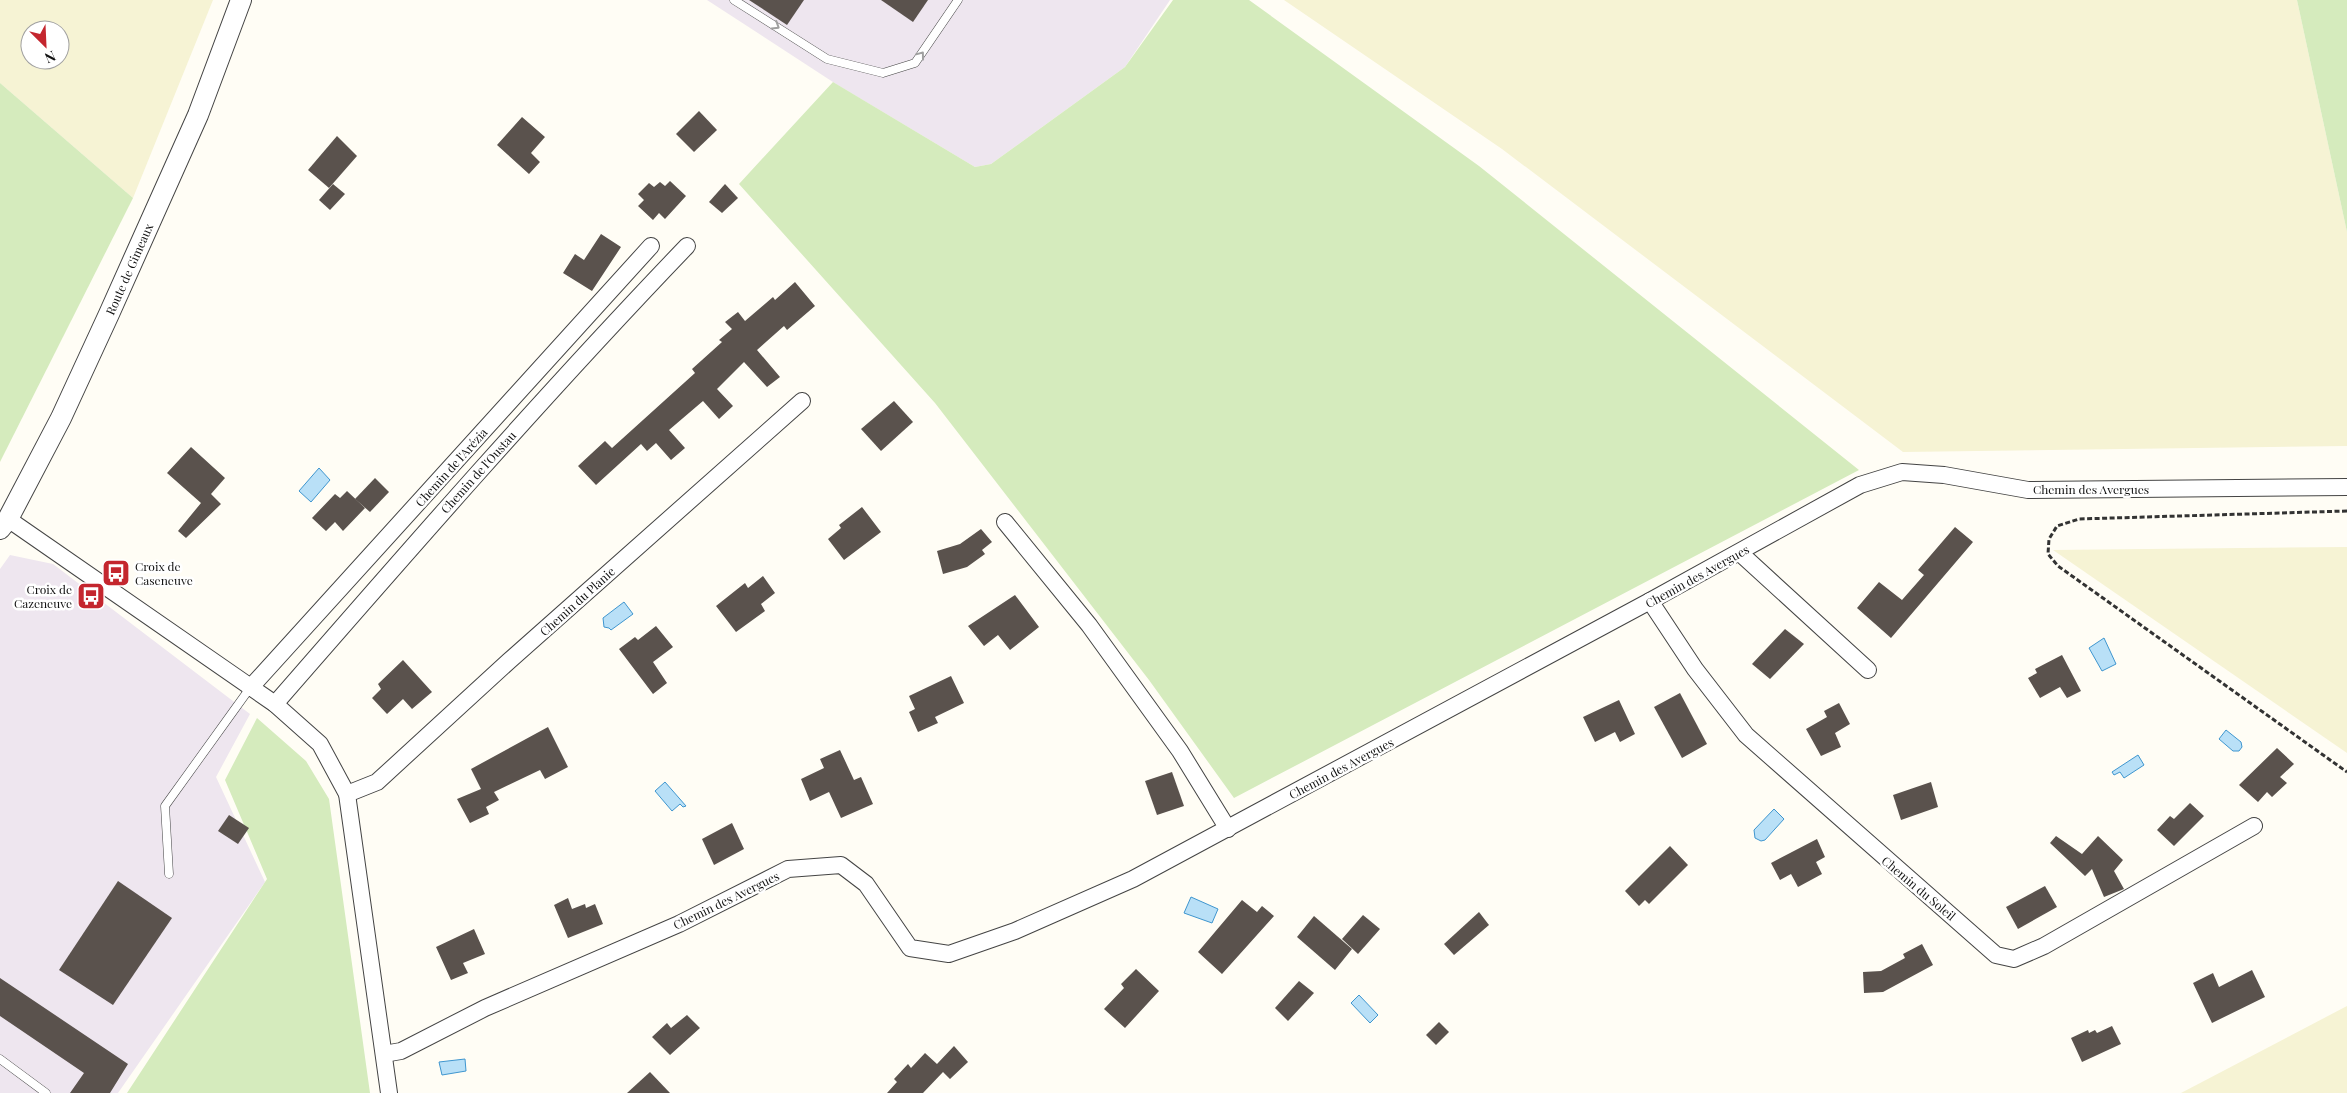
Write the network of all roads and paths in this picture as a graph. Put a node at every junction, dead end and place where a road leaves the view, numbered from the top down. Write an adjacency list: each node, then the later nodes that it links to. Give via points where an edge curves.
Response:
1 (241, 0): 10 (street, Route de Gimeaux, via 198,115 109,314 61,418)
2 (734, 0): 3 (lane, one-way to 3, via 827,59 883,73 915,62)
3 (958, 0)
4 (651, 246): 14 (street, Chemin de l'Arézia)
5 (687, 246): 15 (street, Chemin de l'Oustau, via 481,468)
6 (802, 401): 17 (street, Chemin du Planie, via 377,782)
7 (2347, 488): 11 (street, Chemin des Avergues, via 2028,490 1944,475 1902,472 1860,485)
8 (2347, 511): 16 (path, via 2080,519 2057,526 2049,539 2048,554 2058,566)
9 (1005, 522): 19 (street, via 1106,649 1180,751)
10 (4, 524): 14 (street)
11 (1740, 552): 12 (street, Chemin des Avergues); 13 (street)
12 (1650, 601): 18 (street, Chemin du Soleil, via 1695,669 1746,735 1996,955 2014,960 2044,946); 19 (street, Chemin des Avergues)
13 (1868, 670)
14 (250, 688): 15 (street); 20 (lane, via 166,806)
15 (275, 704): 17 (street, via 320,744)
16 (2347, 772)
17 (347, 794): 21 (street)
18 (2254, 826)
19 (1228, 829): 21 (street, Chemin des Avergues, via 1133,879 1016,931 949,954 910,948 866,884 841,865 788,869 679,924 485,1008 401,1050)
20 (169, 874)
21 (384, 1054): 24 (street)
22 (0, 1059): 23 (lane)
23 (46, 1093)
24 (389, 1093)

